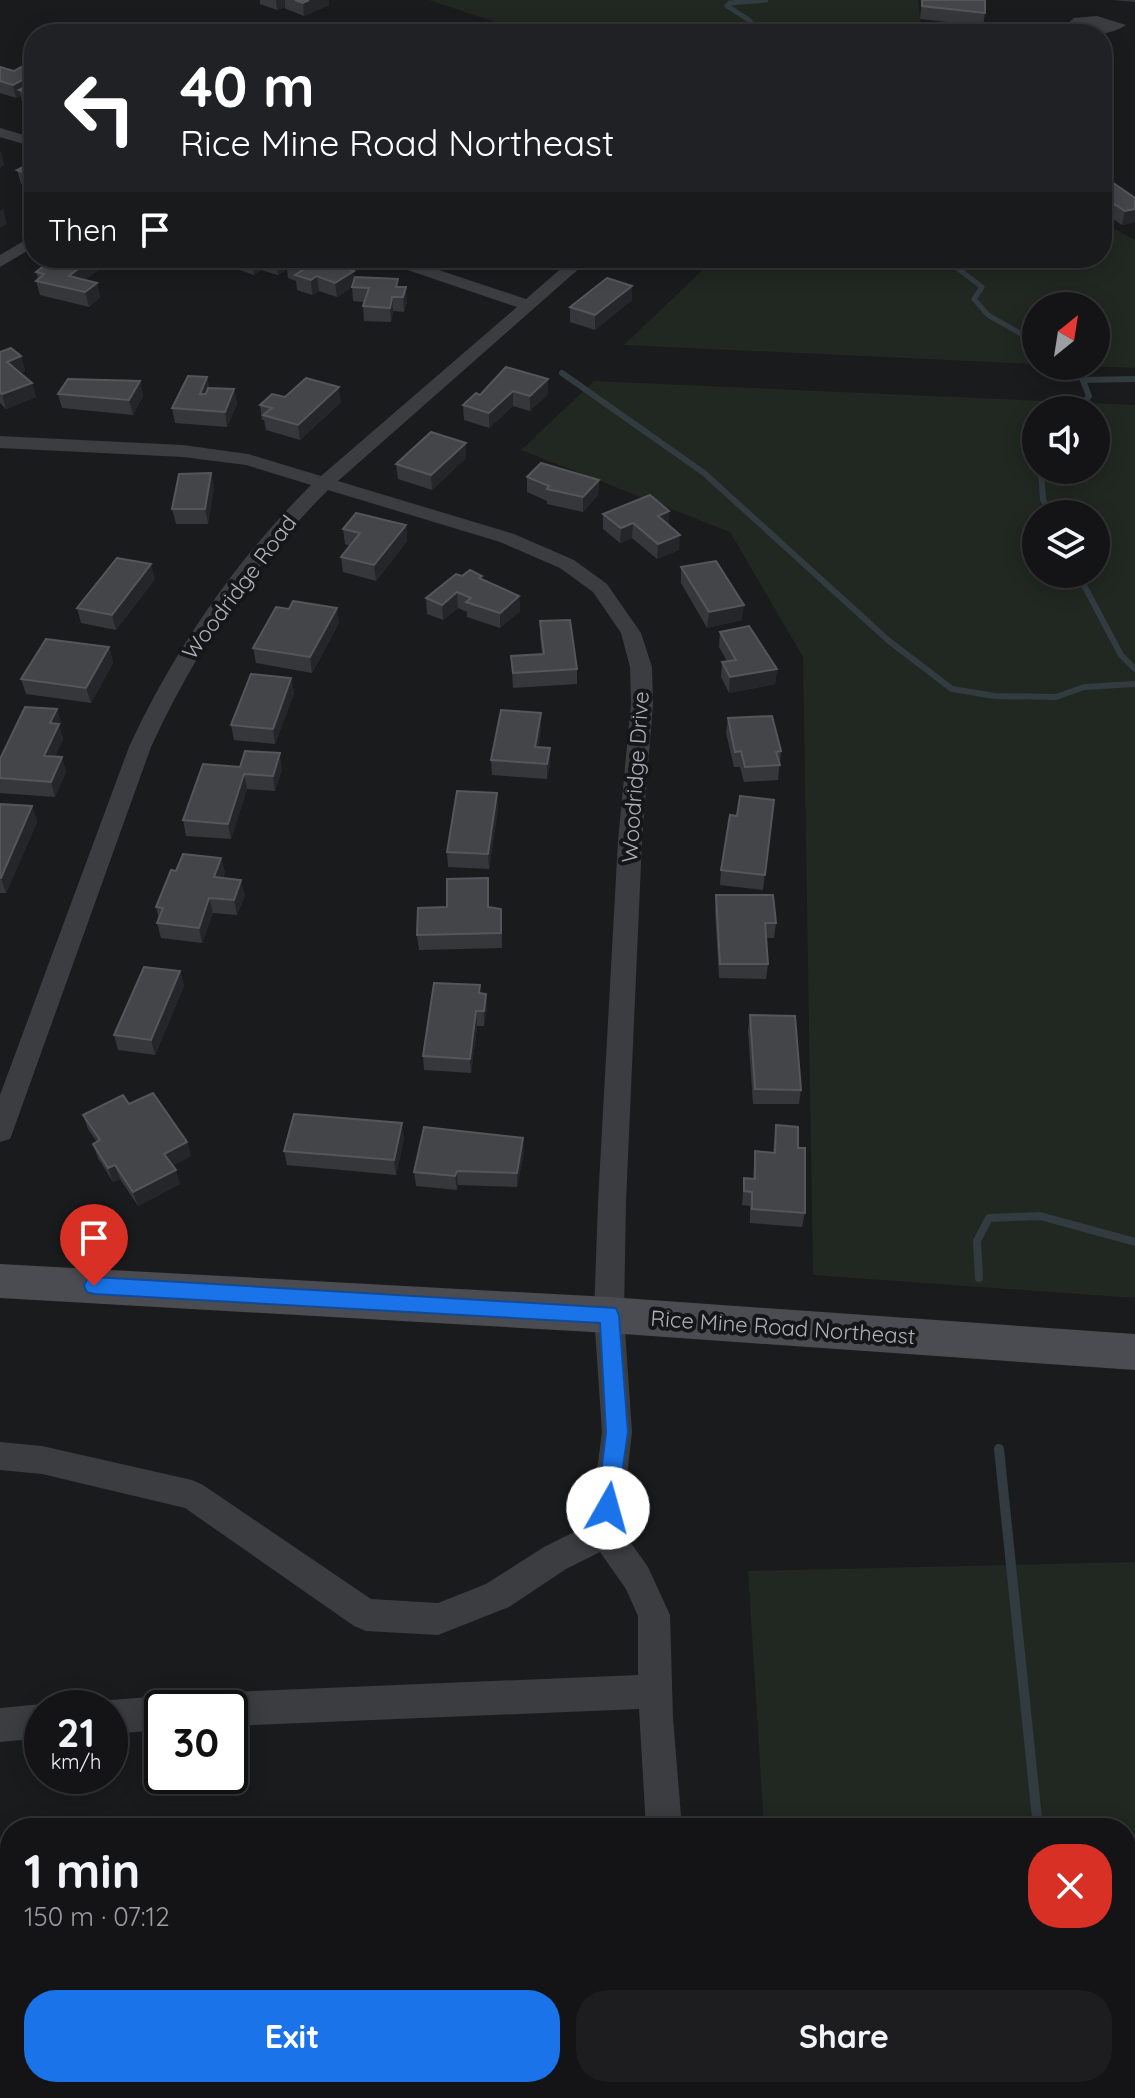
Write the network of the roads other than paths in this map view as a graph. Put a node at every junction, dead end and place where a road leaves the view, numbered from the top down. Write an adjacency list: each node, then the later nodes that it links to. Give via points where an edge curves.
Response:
1 (1119, 25): 2 (street)
2 (1135, 25)
3 (0, 132): 4 (street)
4 (24, 140)
5 (24, 246): 6 (street)
6 (0, 262)
7 (417, 268): 9 (street)
8 (572, 268): 9 (street, Woodridge Road)
9 (529, 305): 11 (street, Woodridge Road)
10 (0, 442): 11 (street, Woodridge Drive, via 228,456)
11 (323, 484): 12 (street, Woodridge Road, via 233,588 165,693 140,747); 14 (street, Woodridge Drive, via 547,554 600,588 634,642 642,704 630,841)
12 (0, 1131)
13 (0, 1281): 14 (main road, Rice Mine Road Northeast)
14 (609, 1315): 15 (main road, Rice Mine Road Northeast); 17 (street, Woodridge Drive, via 617,1432)
15 (1135, 1352)
16 (0, 1456): 17 (street, via 42,1460 192,1495 366,1615 438,1619 497,1596)
17 (605, 1533): 18 (street, via 637,1578 654,1615)
18 (656, 1691): 19 (street); 22 (street)
19 (248, 1708)
20 (24, 1723): 21 (street)
21 (0, 1725)
22 (663, 1818)

